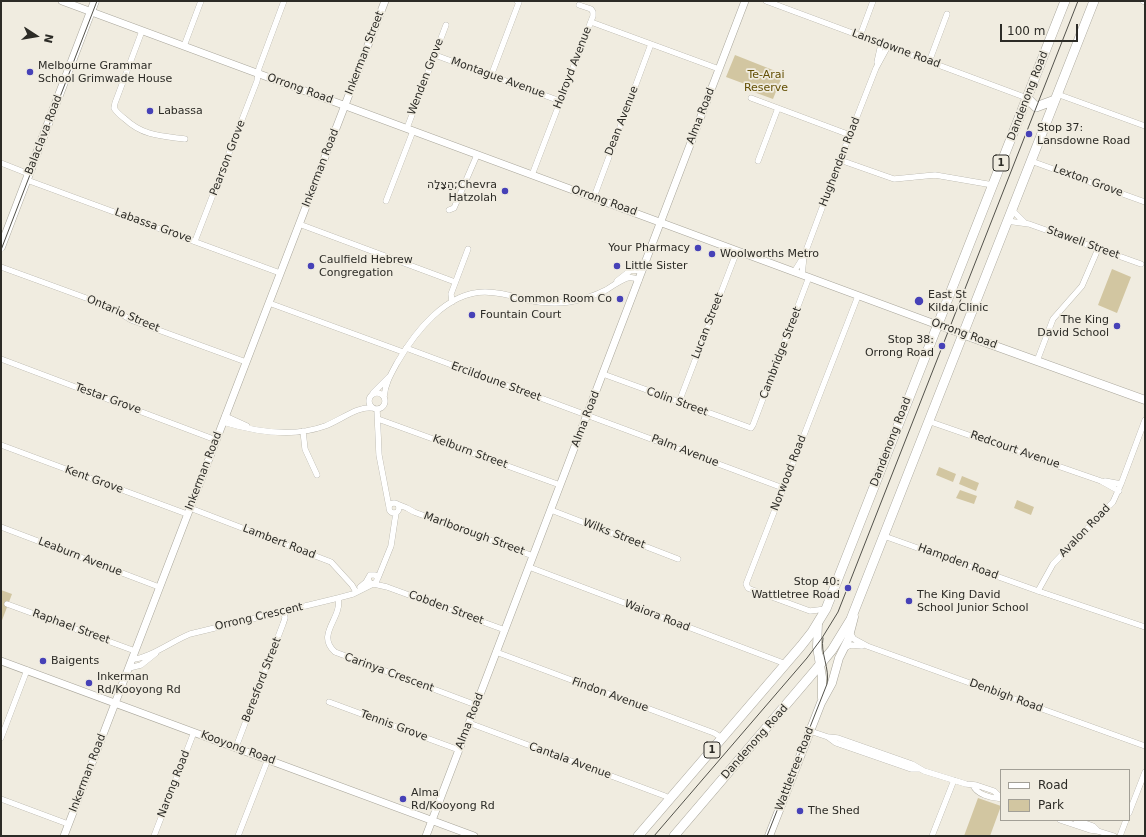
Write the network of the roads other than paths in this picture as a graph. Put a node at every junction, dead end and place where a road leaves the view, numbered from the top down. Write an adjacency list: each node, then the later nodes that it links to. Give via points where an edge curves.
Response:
1 (62, 1): 13 (street, Orrong Road)
2 (95, 1): 13 (main road, Balaclava Road)
3 (201, 1): 21 (street)
4 (284, 1): 27 (street, Pearson Grove)
5 (385, 1): 33 (street, Inkerman Street)
6 (518, 1): 28 (street)
7 (745, 1): 26 (street, Alma Road)
8 (766, 1): 18 (street, Lansdowne Road)
9 (873, 1): 18 (street)
10 (1065, 1): 31 (highway, Dandenong Road / 1)
11 (1094, 1): 29 (highway, Dandenong Road / 1)
12 (579, 5): 15 (street, via 592,10 594,14)
13 (91, 12): 17 (street, Orrong Road); 45 (main road, Balaclava Road)
14 (947, 14): 24 (street)
15 (591, 22): 19 (street, Holroyd Avenue); 32 (street, Holroyd Avenue)
16 (446, 25): 23 (street, Wenden Grove)
17 (142, 31): 21 (street, Orrong Road); 38 (street, via 114,108 140,130 156,135)
18 (860, 36): 20 (street, Lansdowne Road)
19 (652, 44): 26 (street, Holroyd Avenue); 47 (street, Dean Avenue)
20 (881, 44): 22 (street, Lansdowne Road); 25 (street, Hughenden Road)
21 (184, 46): 27 (street, Orrong Road)
22 (888, 46): 24 (street, Lansdowne Road); 25 (street, Hughenden Road)
23 (435, 55): 28 (street, Montague Avenue); 36 (street, Wenden Grove)
24 (929, 62): 31 (street, Lansdowne Road)
25 (876, 68): 37 (street, Hughenden Road)
26 (719, 69): 52 (street, Alma Road)
27 (259, 73): 33 (street, Orrong Road); 56 (street, Pearson Grove)
28 (491, 76): 32 (street, Montague Avenue)
29 (1056, 97): 31 (highway, via 1036,107); 35 (street); 42 (highway, Dandenong Road / 1)
30 (751, 98): 34 (street)
31 (1027, 98): 46 (highway, Dandenong Road / 1)
32 (560, 101): 44 (street, Holroyd Avenue)
33 (345, 105): 36 (street, Orrong Road); 55 (street, Inkerman Road)
34 (778, 108): 37 (street); 41 (street)
35 (1145, 126)
36 (410, 129): 39 (street, Orrong Road); 48 (street, Wenden Grove)
37 (850, 135): 40 (street, Hughenden Road)
38 (185, 138)
39 (477, 154): 44 (street, Orrong Road); 50 (street, via 454,208)
40 (840, 160): 46 (street, via 894,179 935,175); 61 (street, Hughenden Road)
41 (758, 161)
42 (1031, 161): 49 (street, Lexton Grove); 51 (highway, Dandenong Road / 1)
43 (1, 163): 45 (street, Labassa Grove)
44 (532, 175): 47 (street, Orrong Road)
45 (28, 177): 56 (street, Labassa Grove); 57 (main road, Balaclava Road)
46 (993, 185): 75 (highway, Dandenong Road / 1)
47 (594, 197): 52 (street, Orrong Road)
48 (386, 201)
49 (1145, 202)
50 (450, 210)
51 (1012, 210): 53 (highway, Dandenong Road / 1); 54 (street, Stawell Street)
52 (661, 222): 60 (street, Orrong Road); 64 (street, Alma Road)
53 (1007, 222): 54 (street, Stawell Street); 76 (highway, Dandenong Road / 1)
54 (1025, 223): 59 (street, Stawell Street)
55 (299, 224): 66 (street, Inkerman Road); 70 (street)
56 (196, 242): 66 (street, Labassa Grove)
57 (1, 247)
58 (468, 249): 70 (street)
59 (1098, 249): 62 (street, Stawell Street); 79 (street, via 1082,286 1053,319)
60 (737, 250): 65 (street, Orrong Road); 86 (street, Lucan Street)
61 (804, 256): 65 (street, Hughenden Road); 67 (street, Hughenden Road)
62 (1141, 264)
63 (1, 267): 80 (street, Ontario Street, via 108,306 127,318)
64 (642, 271): 69 (street, Alma Road); 71 (street, via 631,270)
65 (794, 272): 67 (street, Orrong Road)
66 (280, 273): 73 (street, Inkerman Road)
67 (802, 275): 68 (street, Orrong Road)
68 (809, 278): 72 (street, Orrong Road); 95 (street, Cambridge Street)
69 (639, 280): 71 (street, via 629,278); 82 (street, Alma Road)
70 (455, 282): 74 (street, via 451,294)
71 (613, 286): 74 (street, via 589,297 561,303 534,302 503,293 484,292)
72 (858, 296): 75 (street, Orrong Road); 104 (street, Norwood Road)
73 (269, 302): 77 (street, Ercildoune Street); 80 (street, Inkerman Road)
74 (452, 302): 77 (street, via 430,320)
75 (937, 325): 76 (street, Orrong Road); 127 (highway, Dandenong Road / 1)
76 (962, 334): 79 (main road, Orrong Road); 94 (highway, Dandenong Road / 1)
77 (405, 350): 81 (street); 90 (street, Ercildoune Street)
78 (1, 359): 97 (street, Testar Grove)
79 (1037, 361): 85 (main road, Orrong Road)
80 (246, 362): 91 (street, Inkerman Road)
81 (392, 374): 83 (street); 84 (street)
82 (603, 374): 86 (street, Colin Street); 90 (street, Alma Road)
83 (371, 396): 84 (street, via 378,392); 88 (street, via 369,403); 89 (street)
84 (384, 397): 87 (street)
85 (1145, 400)
86 (679, 402): 95 (street, Colin Street)
87 (384, 405): 88 (street); 92 (street, Orrong Crescent)
88 (375, 408): 89 (street); 92 (street, Orrong Crescent)
89 (357, 410): 96 (street, via 326,426)
90 (587, 415): 102 (street, Alma Road); 104 (street, Palm Avenue)
91 (224, 419): 96 (street, via 265,432); 97 (street, Inkerman Road)
92 (379, 419): 102 (street, Kelburn Street); 103 (street, Orrong Crescent, via 379,455)
93 (1145, 420): 101 (street, Avalon Road)
94 (928, 421): 100 (street, Redcourt Avenue); 114 (highway, Dandenong Road / 1)
95 (751, 428)
96 (303, 431): 99 (street, via 305,449)
97 (216, 440): 109 (street, Inkerman Road)
98 (1, 445): 109 (street, Kent Grove)
99 (317, 475)
100 (1101, 480): 101 (street, Redcourt Avenue); 105 (street, Redcourt Avenue)
101 (1121, 484): 105 (street, Avalon Road)
102 (560, 485): 108 (street, Alma Road)
103 (385, 487): 106 (street, Orrong Crescent); 107 (street, Orrong Crescent)
104 (783, 488): 129 (street, Norwood Road, via 747,586 750,590)
105 (1119, 490): 123 (street, Avalon Road, via 1109,507 1060,556 1048,573)
106 (396, 504): 107 (street, via 391,504); 110 (street, via 399,507); 111 (street, Marlborough Street)
107 (389, 509): 110 (street, via 394,514); 113 (street, Orrong Crescent)
108 (550, 510): 115 (street, Alma Road); 116 (street, Wilks Street)
109 (188, 511): 121 (street, Inkerman Road); 122 (street, Lambert Road, via 332,563)
110 (397, 512): 111 (street, Marlborough Street); 113 (street, Orrong Crescent)
111 (414, 512): 115 (street, Marlborough Street)
112 (1, 527): 121 (street, Leaburn Avenue)
113 (394, 527): 117 (street, Orrong Crescent)
114 (884, 536): 123 (street, Hampden Road); 126 (highway, Dandenong Road / 1)
115 (533, 556): 118 (street, Alma Road)
116 (678, 559)
117 (385, 561): 119 (street, Orrong Crescent); 120 (street, Orrong Crescent)
118 (529, 568): 132 (street, Alma Road); 141 (street, Waiora Road)
119 (370, 577): 120 (street, via 369,582); 120 (street, via 376,576); 122 (street, Orrong Crescent)
120 (375, 581): 122 (street, Orrong Crescent); 132 (street, Cobden Street)
121 (159, 587): 136 (street, Inkerman Road)
122 (356, 592): 124 (street, Orrong Crescent)
123 (1041, 592): 131 (street, Hampden Road)
124 (338, 598): 128 (street, Orrong Crescent); 148 (street, Carinya Crescent, via 339,606 327,638 329,646 335,652)
125 (7, 604): 136 (street, Raphael Street)
126 (858, 604): 133 (main road, Wattletree Road); 142 (highway, Dandenong Road / 1, via 846,628)
127 (826, 609): 129 (street, Norwood Road); 130 (highway, Dandenong Road / 1)
128 (284, 611): 134 (street, Orrong Crescent, via 193,633); 155 (street, Beresford Street, via 283,624)
129 (810, 611): 130 (street)
130 (818, 622): 141 (highway, Dandenong Road / 1); 142 (main road, Wattletree Road, via 817,645)
131 (1145, 627)
132 (505, 630): 137 (street, Alma Road)
133 (850, 633): 135 (street, Denbigh Road, via 854,639); 138 (main road, Wattletree Road)
134 (163, 646): 139 (street, Orrong Crescent, via 141,658); 143 (street, Orrong Crescent, via 144,664)
135 (867, 646): 138 (street, Denbigh Road, via 849,645); 154 (street, Denbigh Road)
136 (135, 651): 139 (street, Inkerman Road)
137 (496, 652): 148 (street, Alma Road); 153 (street, Findon Avenue)
138 (842, 652): 147 (main road, Wattletree Road, via 832,683)
139 (132, 659): 143 (street, Inkerman Road)
140 (1, 661): 144 (street, Kooyong Road)
141 (786, 664): 153 (highway, Dandenong Road / 1)
142 (820, 665): 147 (main road, Wattletree Road); 176 (highway, Dandenong Road / 1)
143 (129, 668): 146 (street, Inkerman Road)
144 (27, 670): 146 (street, Kooyong Road); 152 (street)
145 (329, 702): 156 (street, Tennis Grove)
146 (115, 703): 151 (street, Kooyong Road); 168 (street, Inkerman Road)
147 (821, 703): 150 (main road, Wattletree Road)
148 (476, 705): 149 (street, Alma Road)
149 (469, 723): 156 (street, Alma Road); 162 (street, Cantala Avenue)
150 (810, 731): 159 (street, via 838,738); 177 (main road, Wattletree Road)
151 (194, 732): 155 (street, Kooyong Road); 171 (street, Narong Road)
152 (1, 738)
153 (722, 738): 162 (highway, Dandenong Road / 1)
154 (1145, 746)
155 (236, 748): 157 (street, Kooyong Road)
156 (459, 750): 164 (street, Alma Road)
157 (268, 759): 164 (street, Kooyong Road); 172 (street)
158 (1145, 772): 163 (street)
159 (954, 780): 160 (street); 178 (street)
160 (973, 785)
161 (1, 798): 168 (street)
162 (670, 799): 175 (highway, Dandenong Road / 1)
163 (1130, 810)
164 (432, 821): 173 (street, Alma Road); 174 (street, Kooyong Road)
165 (1063, 821): 169 (street)
166 (1079, 821): 169 (street, via 1093,826)
167 (1126, 821): 180 (street)
168 (68, 824): 170 (street, Inkerman Road)
169 (1098, 831): 179 (street)
170 (64, 836)
171 (154, 836)
172 (238, 836)
173 (426, 836)
174 (474, 836)
175 (638, 836)
176 (674, 836)
177 (770, 836)
178 (932, 836)
179 (1114, 836)
180 (1120, 836)

